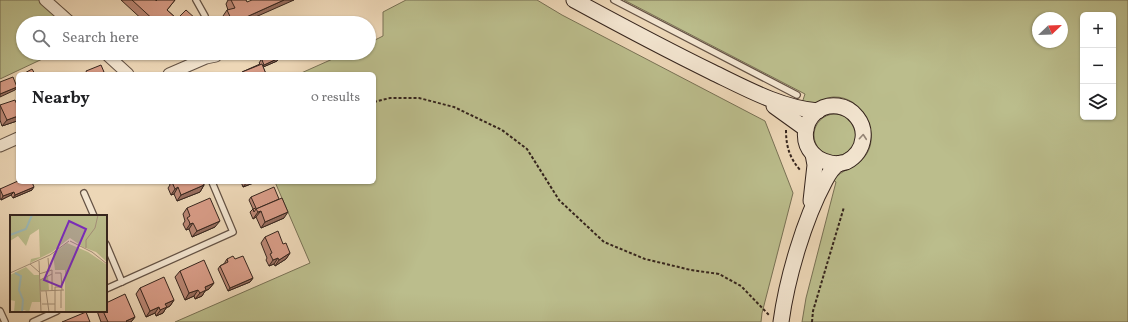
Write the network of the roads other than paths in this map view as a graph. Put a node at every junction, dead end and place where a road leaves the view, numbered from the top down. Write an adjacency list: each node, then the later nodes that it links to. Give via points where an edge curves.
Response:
1 (46, 0): 5 (street)
2 (198, 0): 6 (lane)
3 (574, 0): 11 (main road)
4 (614, 0): 12 (lane)
5 (63, 16)
6 (205, 16)
7 (113, 60): 9 (street)
8 (198, 60): 10 (street)
9 (126, 72)
10 (173, 72)
11 (752, 92): 13 (main road, via 804,110); 14 (main road)
12 (797, 95)
13 (818, 111): 14 (main road, via 808,121); 18 (main road, one-way to 13, via 853,157 862,145 863,128 860,120 847,108 838,106)
14 (806, 129): 17 (main road, via 806,140)
15 (16, 139): 16 (street)
16 (0, 146)
17 (813, 154): 18 (main road, via 828,163); 22 (main road, via 814,179)
18 (839, 164): 22 (main road, via 824,182)
19 (213, 184): 24 (lane, via 233,232)
20 (84, 193): 21 (lane)
21 (94, 215)
22 (808, 222): 28 (main road)
23 (107, 246): 24 (lane)
24 (122, 282): 25 (lane)
25 (107, 289)
26 (0, 311): 29 (lane)
27 (55, 312): 30 (lane)
28 (775, 318)
29 (5, 322)
30 (33, 322)

